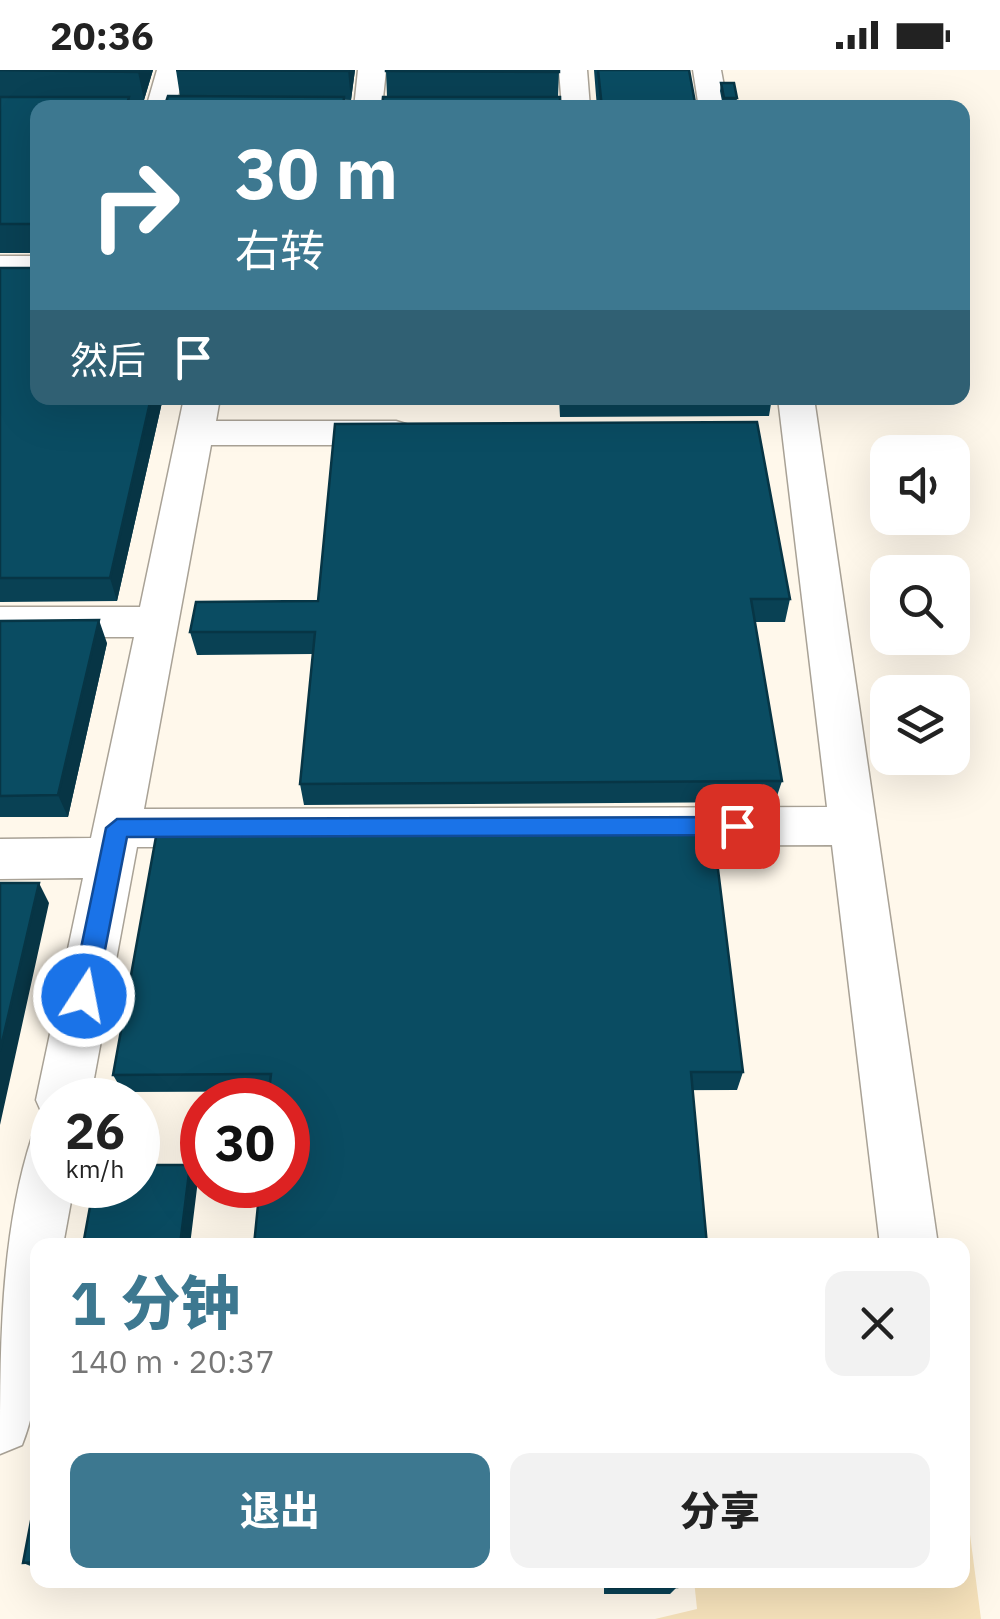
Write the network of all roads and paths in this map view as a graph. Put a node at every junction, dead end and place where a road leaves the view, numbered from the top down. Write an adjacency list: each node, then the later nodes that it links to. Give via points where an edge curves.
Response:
1 (171, 70): 5 (street)
2 (372, 70): 6 (street)
3 (573, 70): 7 (street)
4 (707, 70): 8 (street)
5 (162, 100)
6 (369, 100)
7 (575, 100)
8 (713, 100)
9 (0, 266): 10 (street)
10 (30, 266)
11 (30, 284): 12 (street)
12 (0, 285)
13 (198, 416): 15 (street); 17 (street)
14 (786, 420): 18 (street)
15 (429, 432)
16 (0, 622): 17 (street)
17 (158, 622): 19 (street)
18 (853, 826): 19 (street); 24 (street)
19 (114, 843): 20 (street); 21 (street)
20 (0, 859)
21 (68, 1078)
22 (44, 1208): 23 (street)
23 (39, 1238)
24 (908, 1238)
25 (30, 1291): 26 (street)
26 (10, 1414)

